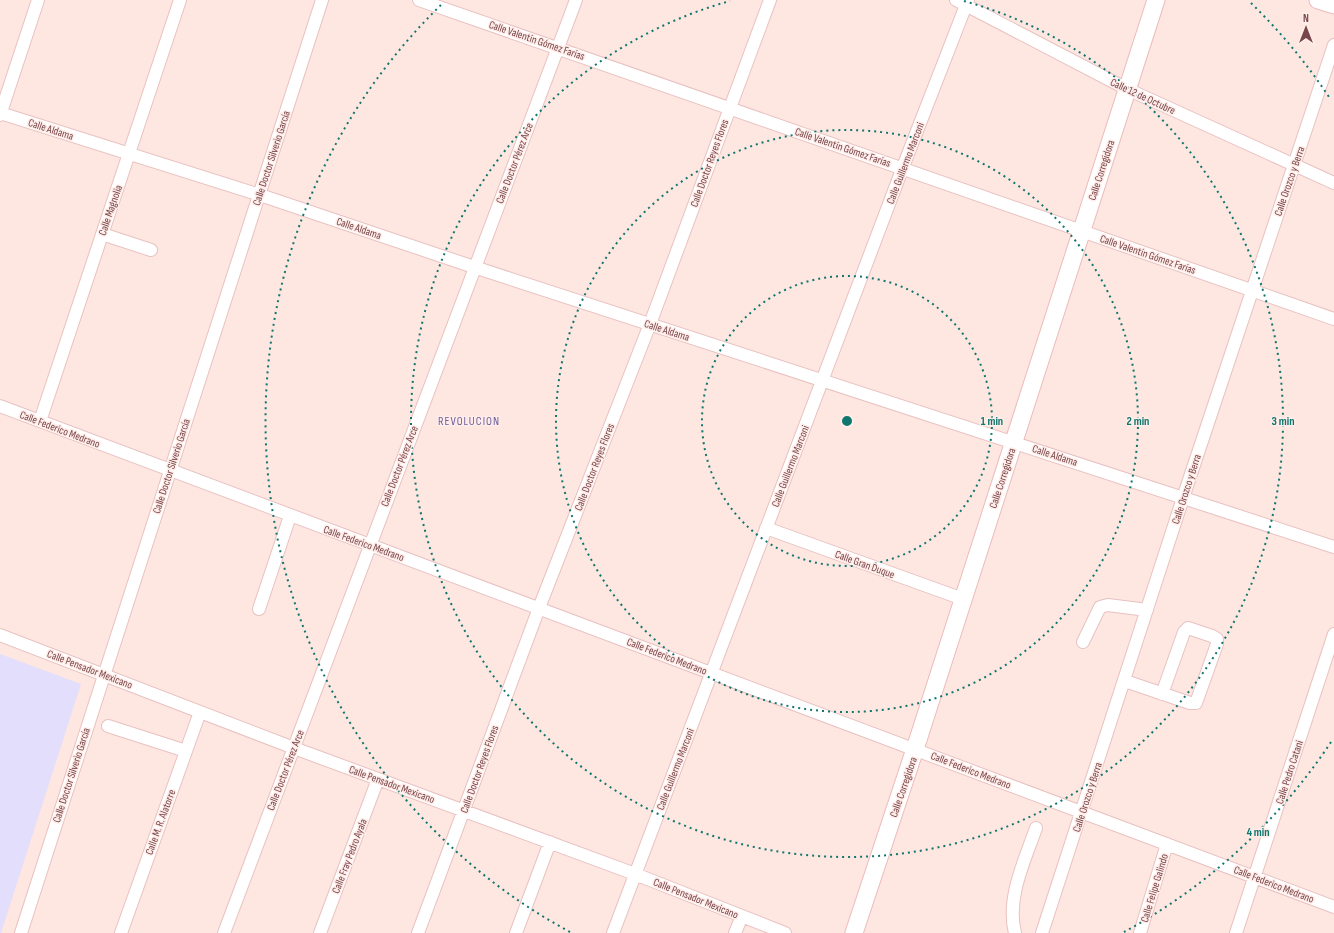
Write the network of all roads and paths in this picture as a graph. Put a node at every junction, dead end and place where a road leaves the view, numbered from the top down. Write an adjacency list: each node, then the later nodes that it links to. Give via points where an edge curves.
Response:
1 (38, 0): 15 (street)
2 (180, 0): 16 (street, Calle Magnolia)
3 (322, 0): 20 (street, Calle Doctor Silverio García)
4 (419, 0): 12 (street, Calle Valentín Gómez Farías)
5 (576, 0): 12 (street, Calle Doctor Pérez Arce)
6 (770, 0): 14 (street, Calle Doctor Reyes Flores)
7 (1156, 0): 13 (street, Calle Corregidora)
8 (1318, 0): 10 (street)
9 (964, 2): 13 (street, Calle 12 de Octubre); 18 (street, Calle Guillermo Marconi)
10 (1334, 5)
11 (1334, 45): 17 (street, Calle Orozco y Berra)
12 (558, 48): 14 (street, Calle Valentín Gómez Farías); 24 (street, Calle Doctor Pérez Arce)
13 (1127, 89): 17 (street, Calle 12 de Octubre); 21 (street, Calle Corregidora)
14 (729, 108): 18 (street, Calle Valentín Gómez Farías); 27 (street, Calle Doctor Reyes Flores)
15 (0, 113): 16 (street, Calle Aldama)
16 (129, 155): 20 (street, Calle Aldama); 22 (street, Calle Magnolia)
17 (1294, 166): 19 (street, Calle 12 de Octubre); 25 (street, Calle Orozco y Berra)
18 (903, 167): 21 (street, Calle Valentín Gómez Farías); 28 (street, Calle Guillermo Marconi)
19 (1334, 183)
20 (260, 195): 24 (street, Calle Aldama); 32 (street, Calle Doctor Silverio García)
21 (1081, 230): 25 (street, Calle Valentín Gómez Farías); 31 (street, Calle Corregidora)
22 (102, 234): 23 (street); 30 (street, Calle Magnolia)
23 (151, 250)
24 (474, 267): 27 (street, Calle Aldama); 36 (street, Calle Doctor Pérez Arce)
25 (1252, 290): 26 (street, Calle Valentín Gómez Farías); 33 (street, Calle Orozco y Berra)
26 (1334, 319)
27 (650, 324): 28 (street, Calle Aldama); 39 (street, Calle Doctor Reyes Flores)
28 (822, 381): 31 (street, Calle Aldama); 35 (street, Calle Guillermo Marconi)
29 (0, 406): 30 (street, Calle Federico Medrano)
30 (40, 421): 32 (street, Calle Federico Medrano)
31 (1013, 442): 33 (street, Calle Aldama); 38 (street, Calle Corregidora)
32 (170, 470): 34 (street, Calle Federico Medrano); 46 (street, Calle Doctor Silverio García)
33 (1183, 498): 37 (street, Calle Aldama); 41 (street, Calle Orozco y Berra)
34 (290, 516): 36 (street, Calle Federico Medrano); 40 (street)
35 (766, 528): 38 (street, Calle Gran Duque); 45 (street, Calle Guillermo Marconi)
36 (370, 544): 39 (street, Calle Federico Medrano); 51 (street, Calle Doctor Pérez Arce)
37 (1334, 547)
38 (963, 599): 52 (street, Calle Corregidora)
39 (539, 608): 45 (street, Calle Federico Medrano); 55 (street, Calle Doctor Reyes Flores)
40 (259, 609)
41 (1147, 610): 44 (street, via 1108,605 1100,607); 47 (street, Calle Orozco y Berra)
42 (1334, 634): 61 (street, Calle Pedro Catani)
43 (0, 635): 46 (street, Calle Pensador Mexicano)
44 (1083, 642)
45 (711, 673): 52 (street, Calle Federico Medrano); 60 (street, Calle Guillermo Marconi)
46 (103, 675): 49 (street, Calle Pensador Mexicano); 64 (street, Calle Doctor Silverio García)
47 (1125, 681): 48 (street); 56 (street, Calle Orozco y Berra)
48 (1162, 694): 48 (street, via 1196,703 1217,639 1188,628 1184,632)
49 (200, 712): 51 (street, Calle Pensador Mexicano); 53 (street, Calle M. R. Alatorre)
50 (108, 726): 53 (street)
51 (294, 748): 54 (street, Calle Pensador Mexicano); 66 (street, Calle Doctor Pérez Arce)
52 (915, 749): 56 (street, Calle Federico Medrano); 73 (street, Calle Corregidora)
53 (186, 751): 65 (street, Calle M. R. Alatorre)
54 (378, 779): 55 (street, Calle Pensador Mexicano); 67 (street, Calle Fray Pedro Ayala)
55 (464, 810): 58 (street, Calle Pensador Mexicano); 68 (street, Calle Doctor Reyes Flores)
56 (1083, 812): 59 (street, Calle Federico Medrano); 75 (street, Calle Orozco y Berra)
57 (1036, 828): 74 (street, via 1014,895)
58 (550, 842): 60 (street, Calle Pensador Mexicano); 69 (street)
59 (1167, 844): 61 (street, Calle Federico Medrano); 76 (street, Calle Felipe Galindo)
60 (635, 874): 63 (street, Calle Pensador Mexicano); 70 (street, Calle Guillermo Marconi)
61 (1254, 877): 62 (street, Calle Federico Medrano); 77 (street, Calle Pedro Catani)
62 (1334, 907)
63 (742, 916): 71 (street); 72 (street, Calle Pensador Mexicano)
64 (21, 933)
65 (121, 933)
66 (224, 933)
67 (320, 933)
68 (418, 933)
69 (516, 933)
70 (614, 933)
71 (735, 933)
72 (785, 933)
73 (854, 933)
74 (1015, 933)
75 (1042, 933)
76 (1140, 933)
77 (1236, 933)

